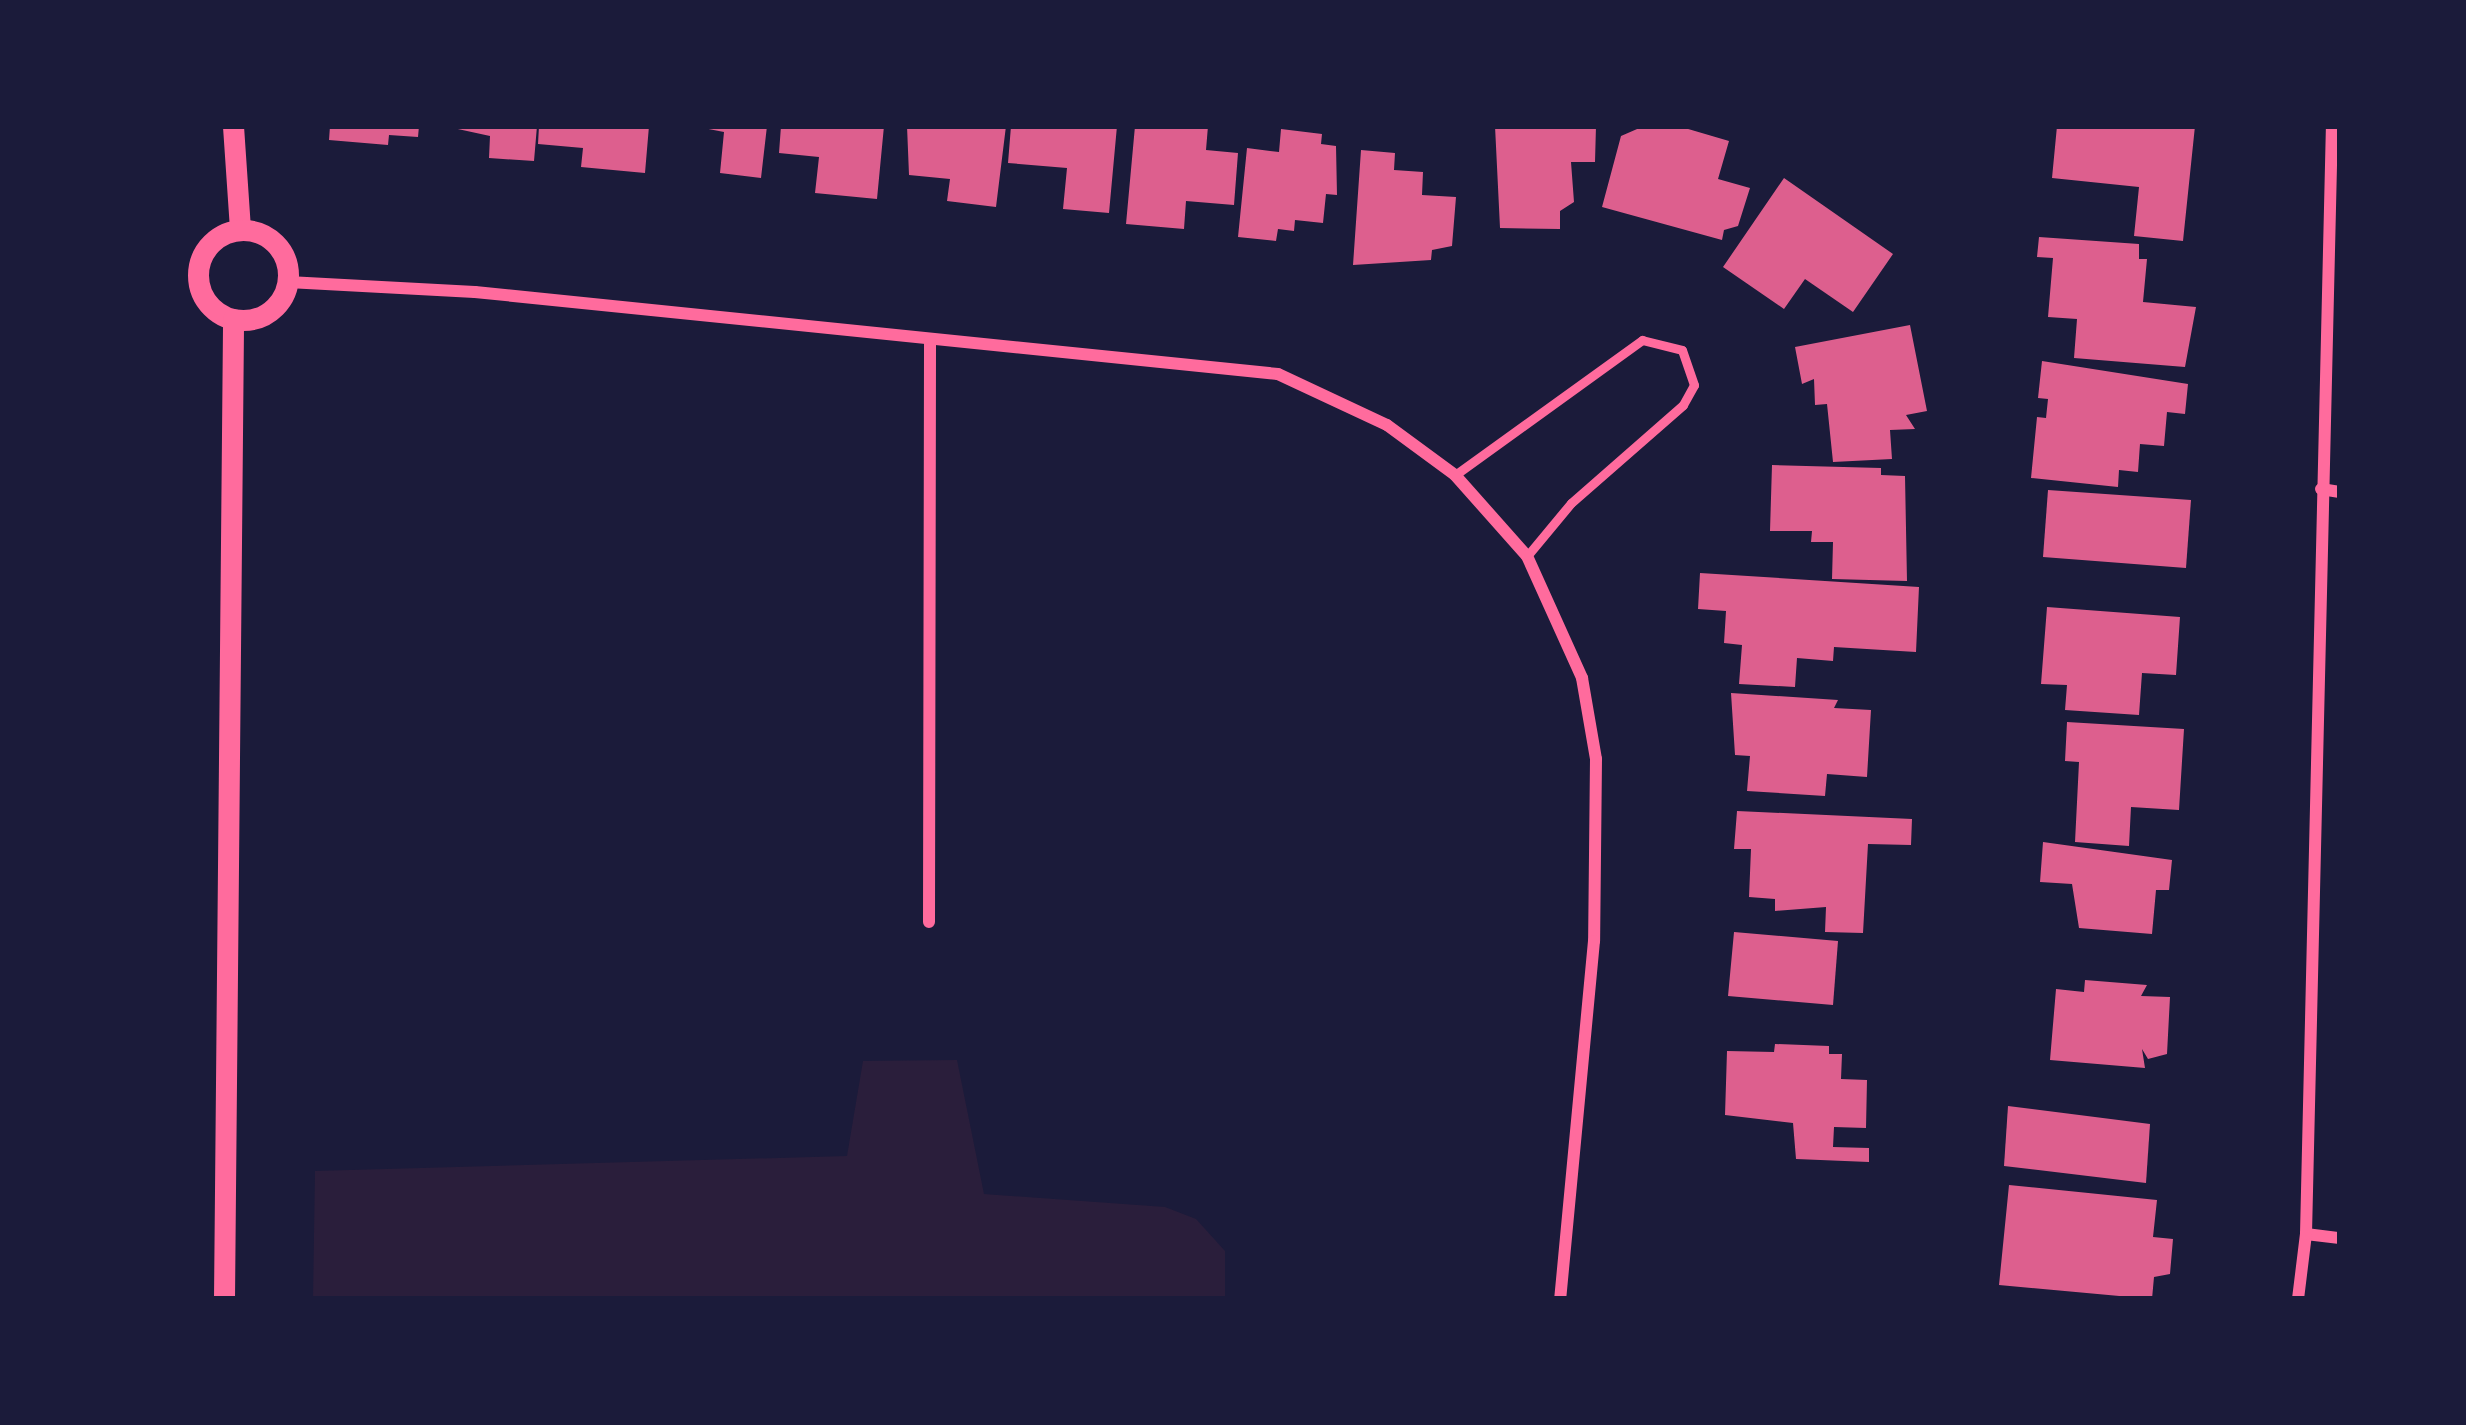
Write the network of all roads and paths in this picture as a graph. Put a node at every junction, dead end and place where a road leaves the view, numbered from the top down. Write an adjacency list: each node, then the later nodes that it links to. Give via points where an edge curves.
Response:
1 (233, 126): 3 (street)
2 (2332, 126): 8 (street)
3 (241, 229): 4 (street, via 277,244); 5 (street, via 204,250 197,278 209,304)
4 (288, 282): 5 (street, via 274,308); 6 (street, via 475,292)
5 (233, 319): 14 (street)
6 (930, 340): 7 (street, via 1278,374 1387,425); 11 (street)
7 (1455, 475): 10 (street); 10 (lane, via 1642,340 1682,350 1694,385 1683,405 1571,502)
8 (2321, 489): 9 (street); 12 (street)
9 (2340, 492)
10 (1527, 556): 15 (street, via 1582,678 1600,824)
11 (929, 922)
12 (2306, 1234): 13 (street); 16 (street)
13 (2340, 1238)
14 (224, 1299)
15 (1560, 1299)
16 (2298, 1299)

